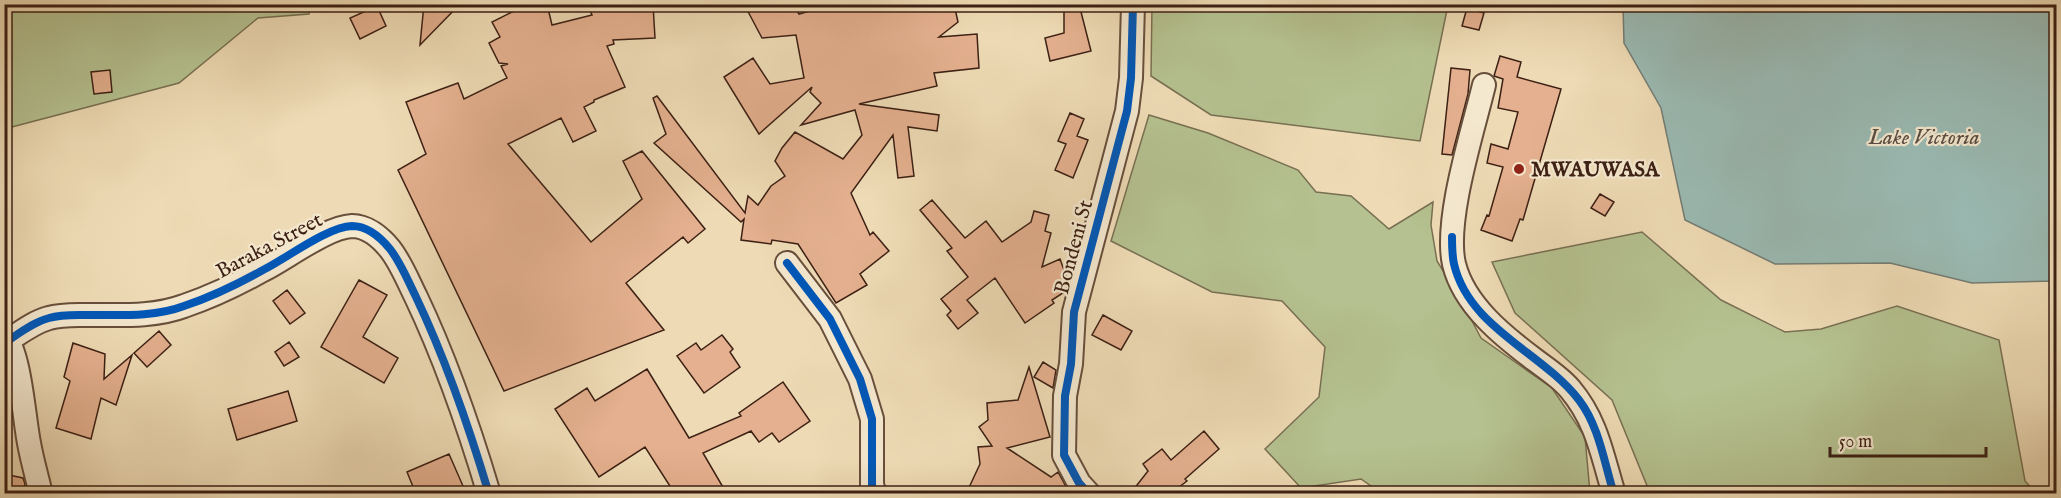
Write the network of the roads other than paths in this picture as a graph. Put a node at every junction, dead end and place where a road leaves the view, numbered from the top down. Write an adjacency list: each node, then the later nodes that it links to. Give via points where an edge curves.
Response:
1 (1133, 4): 8 (street, Bondeni St, via 1127,111 1074,312 1065,396 1064,455)
2 (1484, 85): 9 (street, via 1458,193 1452,237 1454,264 1466,293 1489,321 1581,402 1598,437)
3 (787, 263): 7 (street, via 830,319 860,379 872,419)
4 (7, 337): 5 (street); 6 (street, Baraka Street, via 64,315 153,313 178,308 263,270 334,231 354,226 368,230 391,250 441,352)
5 (41, 494)
6 (489, 494)
7 (875, 494)
8 (1089, 494)
9 (1614, 494)

